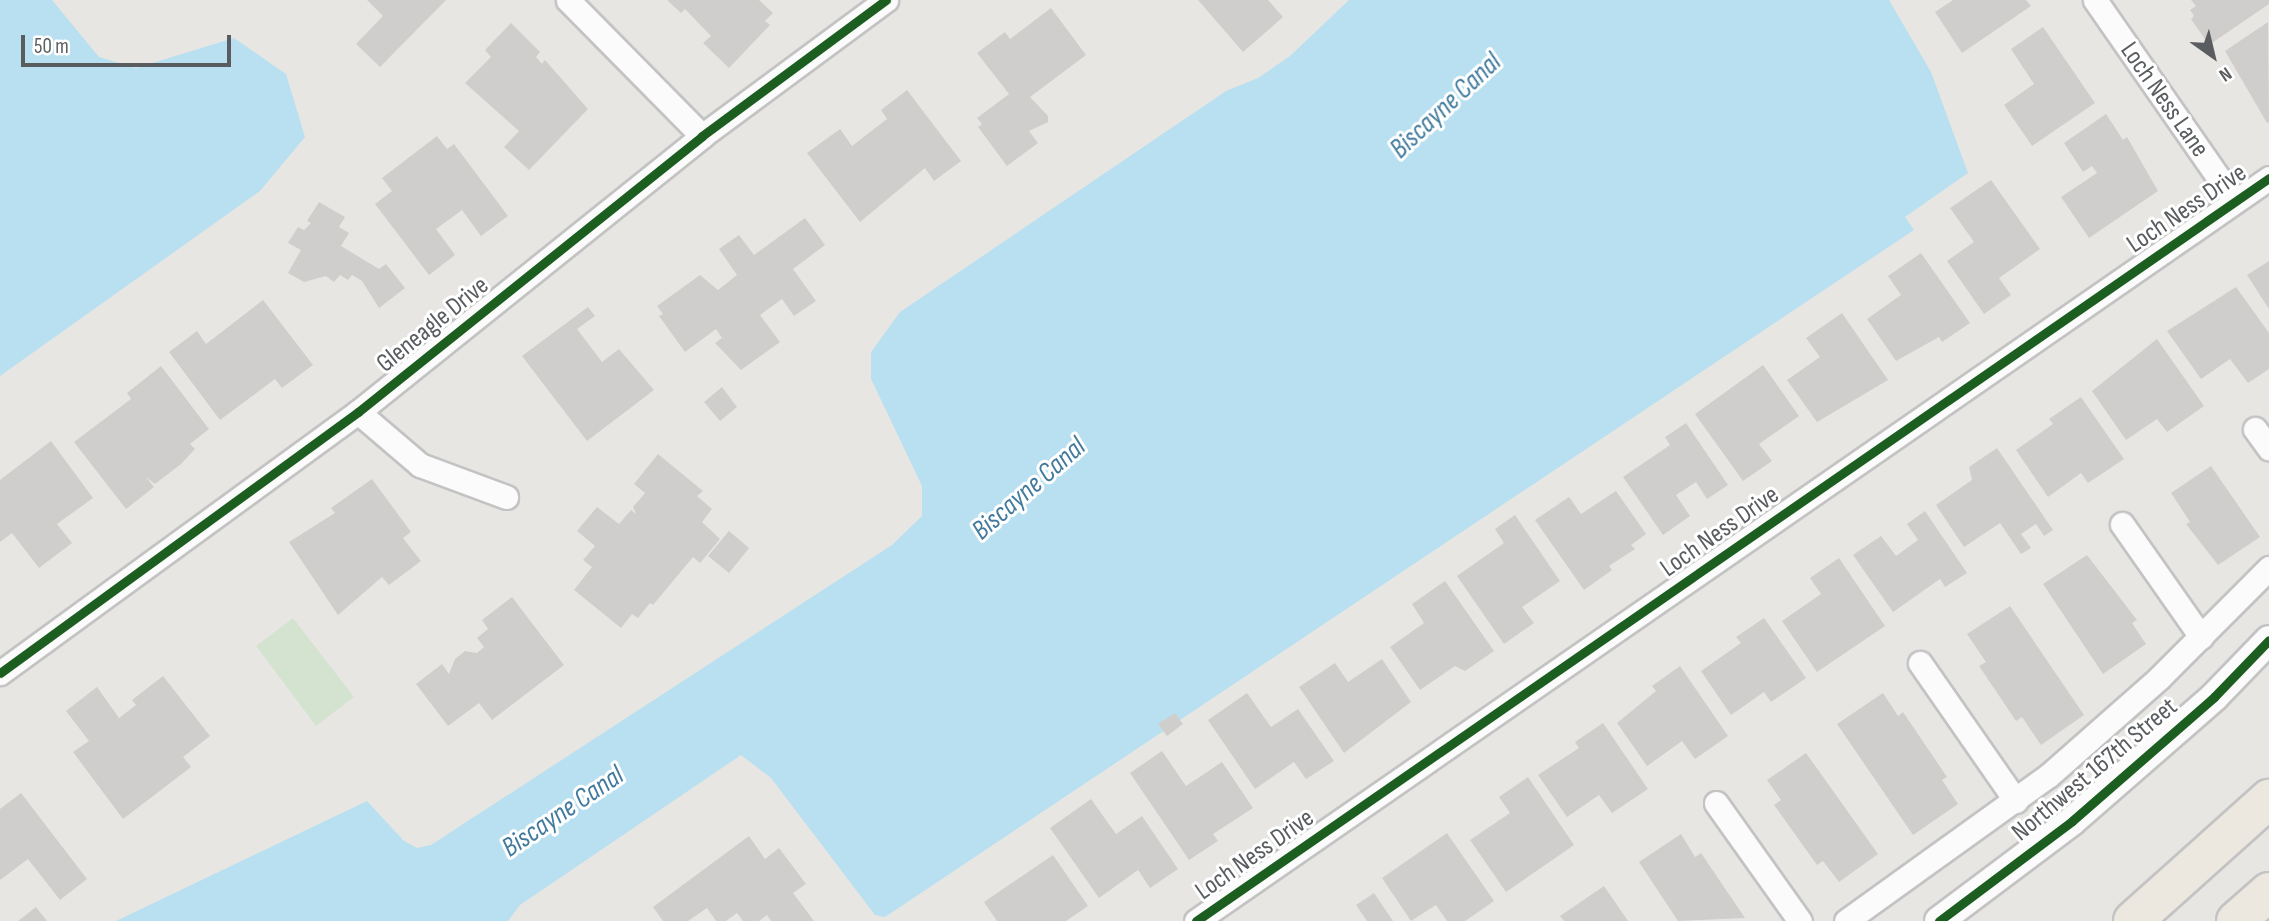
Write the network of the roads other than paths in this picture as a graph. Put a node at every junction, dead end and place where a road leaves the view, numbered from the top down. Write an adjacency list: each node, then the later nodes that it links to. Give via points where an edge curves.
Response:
1 (568, 0): 4 (street)
2 (886, 0): 4 (street, Gleneagle Drive)
3 (2095, 0): 6 (street, Loch Ness Lane)
4 (702, 136): 7 (street, Gleneagle Drive)
5 (2269, 178): 6 (street, Loch Ness Drive)
6 (2234, 200): 21 (street, Loch Ness Drive)
7 (358, 412): 10 (street, via 420,466); 16 (street, Gleneagle Drive)
8 (2255, 429): 9 (street)
9 (2269, 449)
10 (506, 497)
11 (2122, 524): 13 (street)
12 (2269, 568): 13 (street)
13 (2201, 636): 18 (street)
14 (2269, 639): 24 (street, Northwest 167th Street, via 2214,696 2072,821)
15 (1920, 663): 18 (street)
16 (0, 673)
17 (2269, 799): 25 (highway)
18 (2016, 801): 23 (street)
19 (1716, 803): 22 (street)
20 (2269, 892): 26 (highway)
21 (1196, 921)
22 (1800, 921)
23 (1846, 921)
24 (1939, 921)
25 (2133, 921)
26 (2235, 921)

